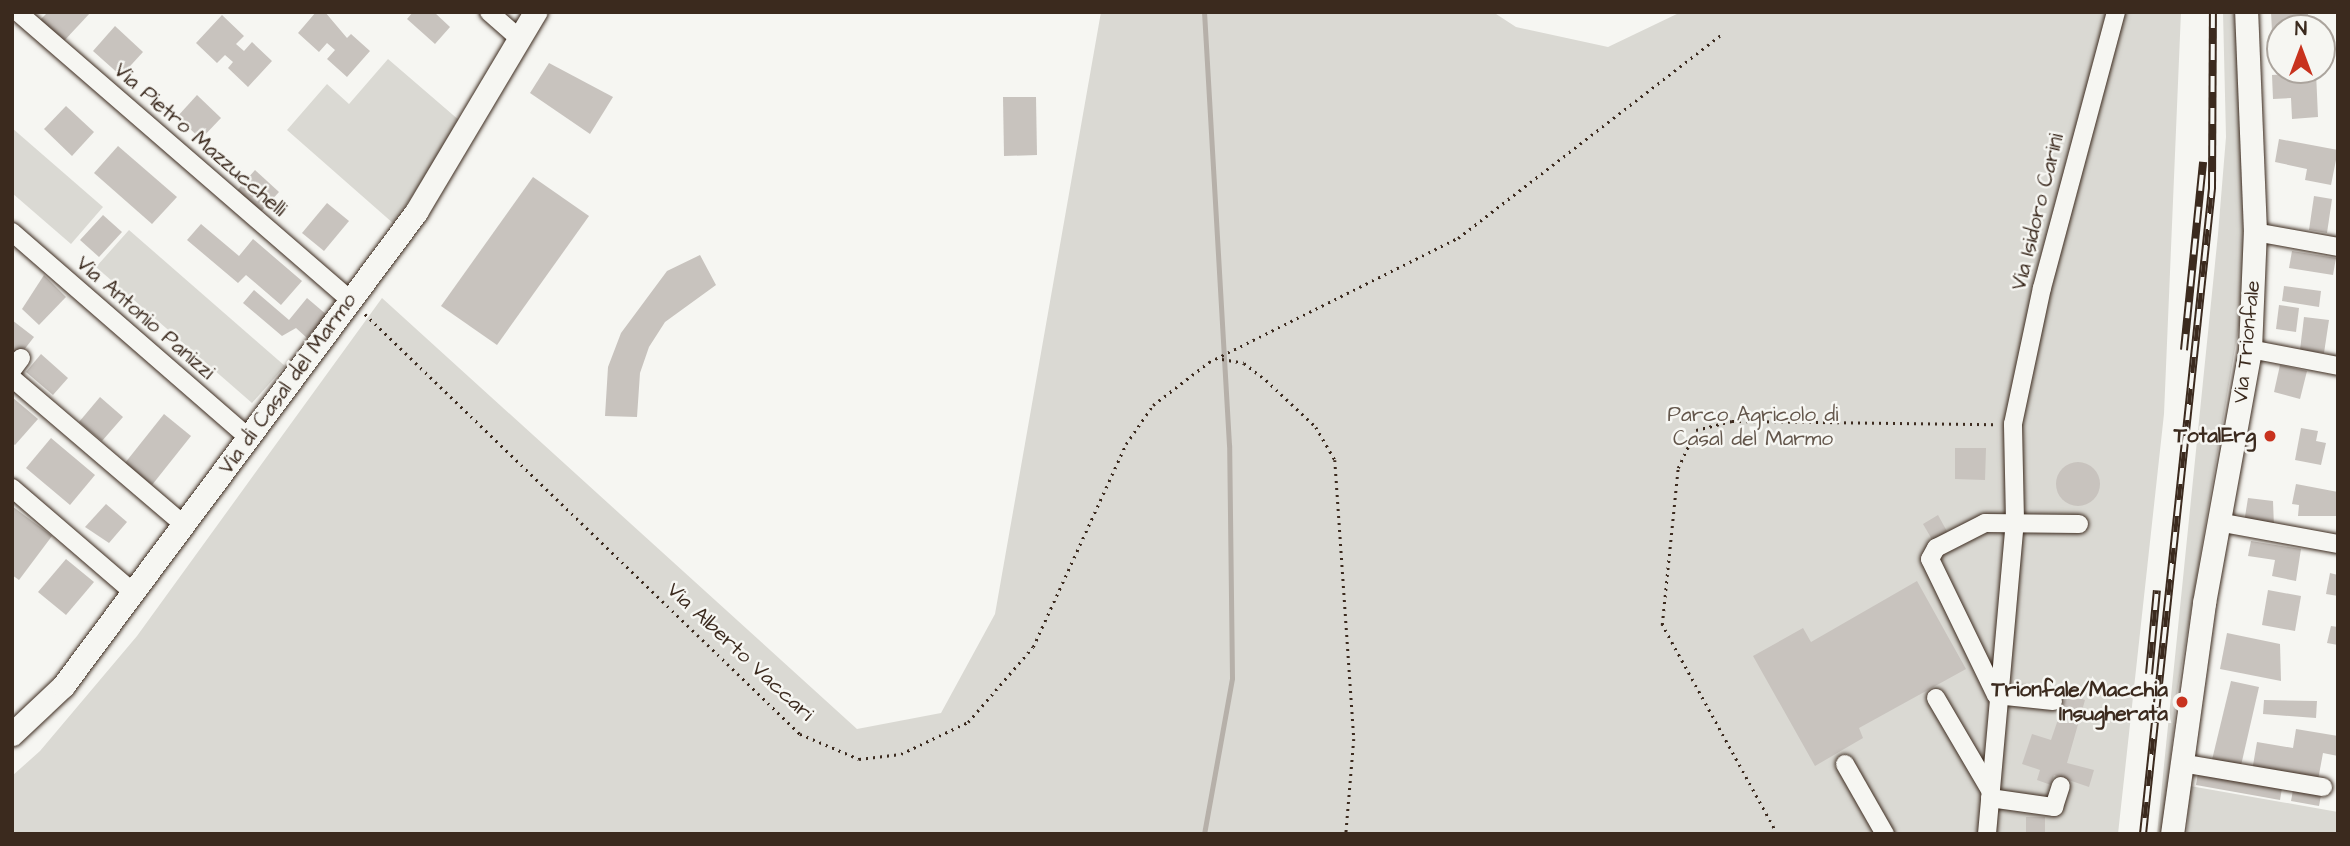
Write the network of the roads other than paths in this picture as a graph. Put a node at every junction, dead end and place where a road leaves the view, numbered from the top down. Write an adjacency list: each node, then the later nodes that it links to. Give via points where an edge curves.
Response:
1 (489, 12): 6 (street)
2 (535, 12): 6 (main road, Via di Casal del Marmo)
3 (2116, 12): 16 (street, Via Isidoro Carini, via 2042,288 2013,424)
4 (2246, 12): 8 (main road, Via Trionfale)
5 (20, 14): 10 (street, Via Pietro Mazzucchelli)
6 (520, 39): 10 (main road, Via di Casal del Marmo, via 416,212)
7 (12, 232): 14 (street, Via Antonio Panizzi)
8 (2255, 232): 9 (street); 11 (main road, Via Trionfale)
9 (2338, 247)
10 (350, 300): 14 (main road, Via di Casal del Marmo)
11 (2250, 349): 12 (street); 17 (main road, Via Trionfale)
12 (2338, 366)
13 (12, 378): 19 (street)
14 (248, 437): 19 (main road, Via di Casal del Marmo)
15 (12, 488): 21 (street)
16 (2015, 521): 18 (street); 22 (street, Via Isidoro Carini); 22 (street, via 1985,523 1936,548 1930,559)
17 (2218, 522): 20 (street); 26 (main road, Via Trionfale)
18 (2079, 524)
19 (184, 525): 21 (main road, Via di Casal del Marmo)
20 (2338, 544)
21 (133, 592): 25 (main road, Via di Casal del Marmo, via 64,686)
22 (1996, 695): 24 (street); 30 (street, Via Isidoro Carini)
23 (1937, 698): 30 (street)
24 (2053, 701)
25 (12, 734)
26 (2180, 762): 29 (street); 33 (main road, Via Trionfale)
27 (1845, 764): 31 (street)
28 (2061, 786): 30 (street, via 2054,807)
29 (2323, 787)
30 (1990, 794): 32 (street, Via Isidoro Carini)
31 (1885, 834)
32 (1987, 834)
33 (2172, 834)

